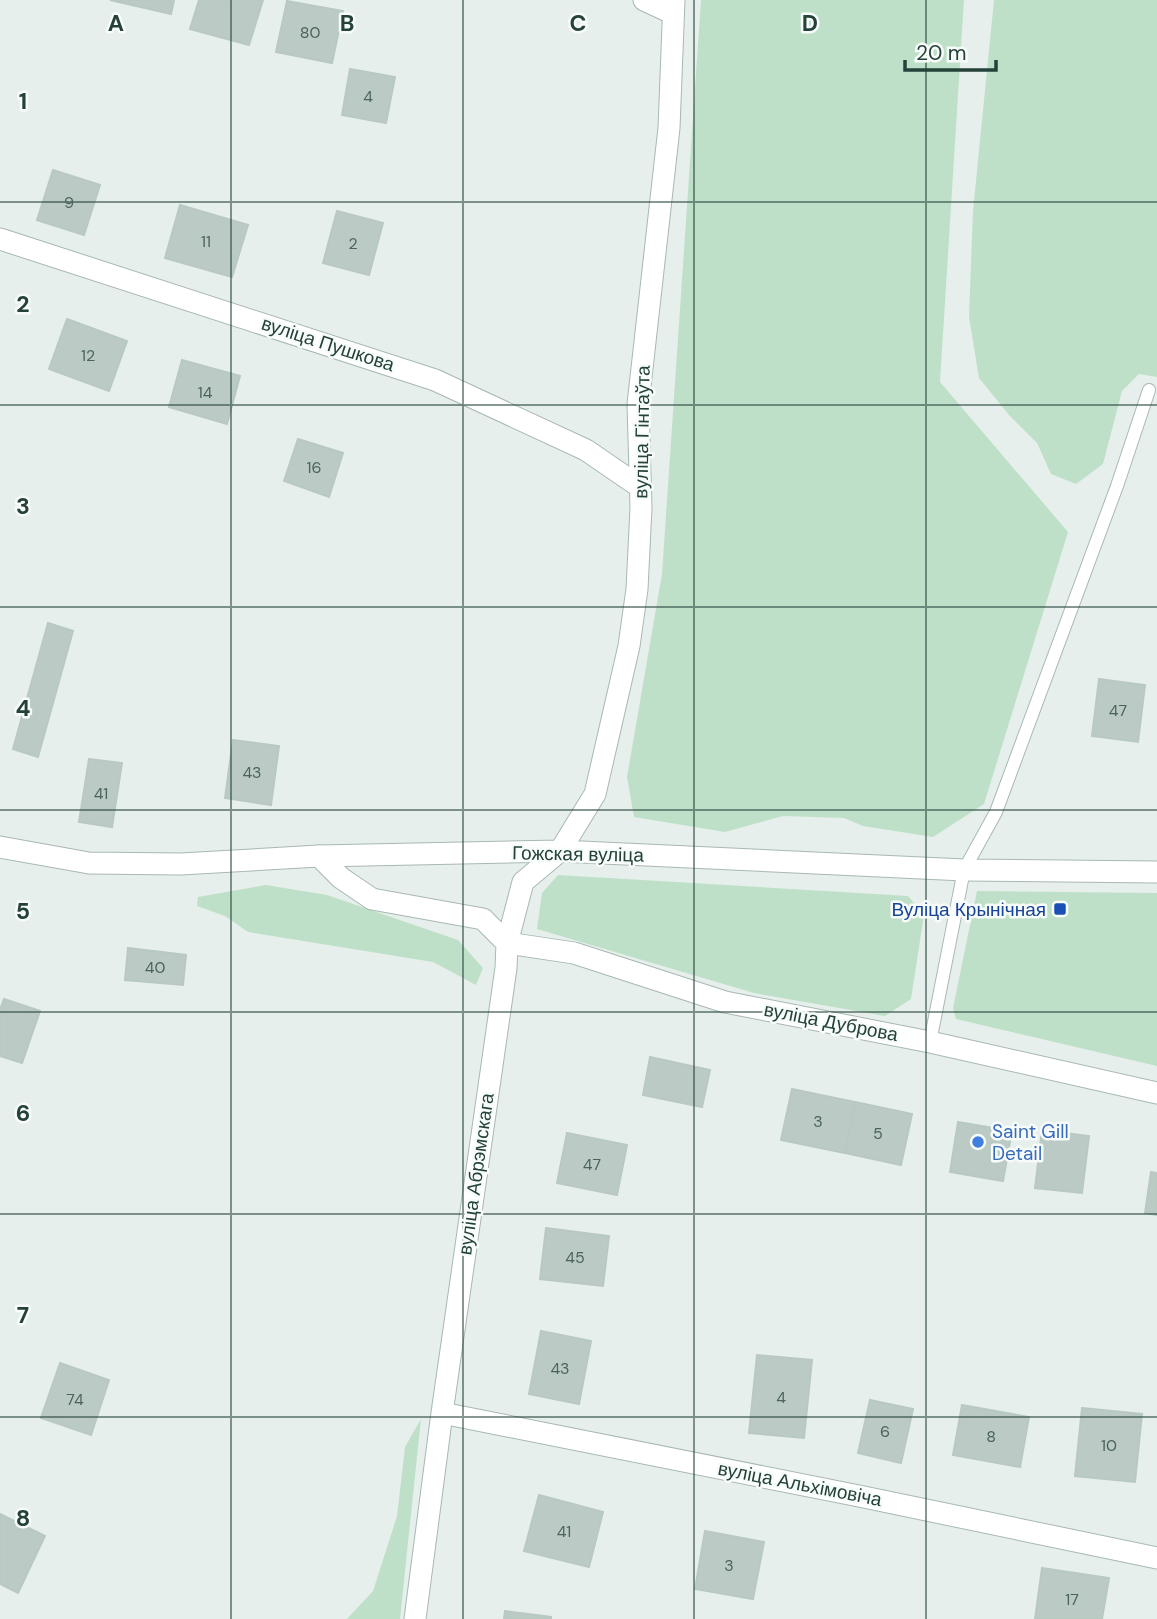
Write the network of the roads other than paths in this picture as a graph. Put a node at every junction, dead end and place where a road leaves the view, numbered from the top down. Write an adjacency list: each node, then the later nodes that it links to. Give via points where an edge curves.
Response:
1 (644, 0): 2 (street)
2 (673, 6): 5 (street, вуліца Гінтаўта, via 669,128 638,404)
3 (0, 239): 5 (street, вуліца Пушкова, via 435,380 586,450)
4 (1149, 390): 9 (lane, via 996,813)
5 (640, 486): 7 (street, вуліца Гінтаўта, via 637,589 629,646 595,794)
6 (0, 847): 8 (street, Гожская вуліца, via 89,863 181,864)
7 (561, 851): 8 (street, Гожская вуліца); 9 (street, Гожская вуліца); 11 (street, вуліца Гінтаўта, via 523,882)
8 (319, 856): 11 (street, via 372,899 483,919)
9 (964, 870): 10 (street, Гожская вуліца); 12 (lane)
10 (1157, 872)
11 (507, 943): 12 (street, вуліца Дуброва, via 574,953 725,1002); 14 (street, вуліца Абрэмскага)
12 (930, 1042): 13 (street, вуліца Дуброва)
13 (1157, 1093)
14 (442, 1413): 15 (street, вуліца Альхімовіча); 16 (street, вуліца Абрэмскага)
15 (1157, 1558)
16 (415, 1619)

